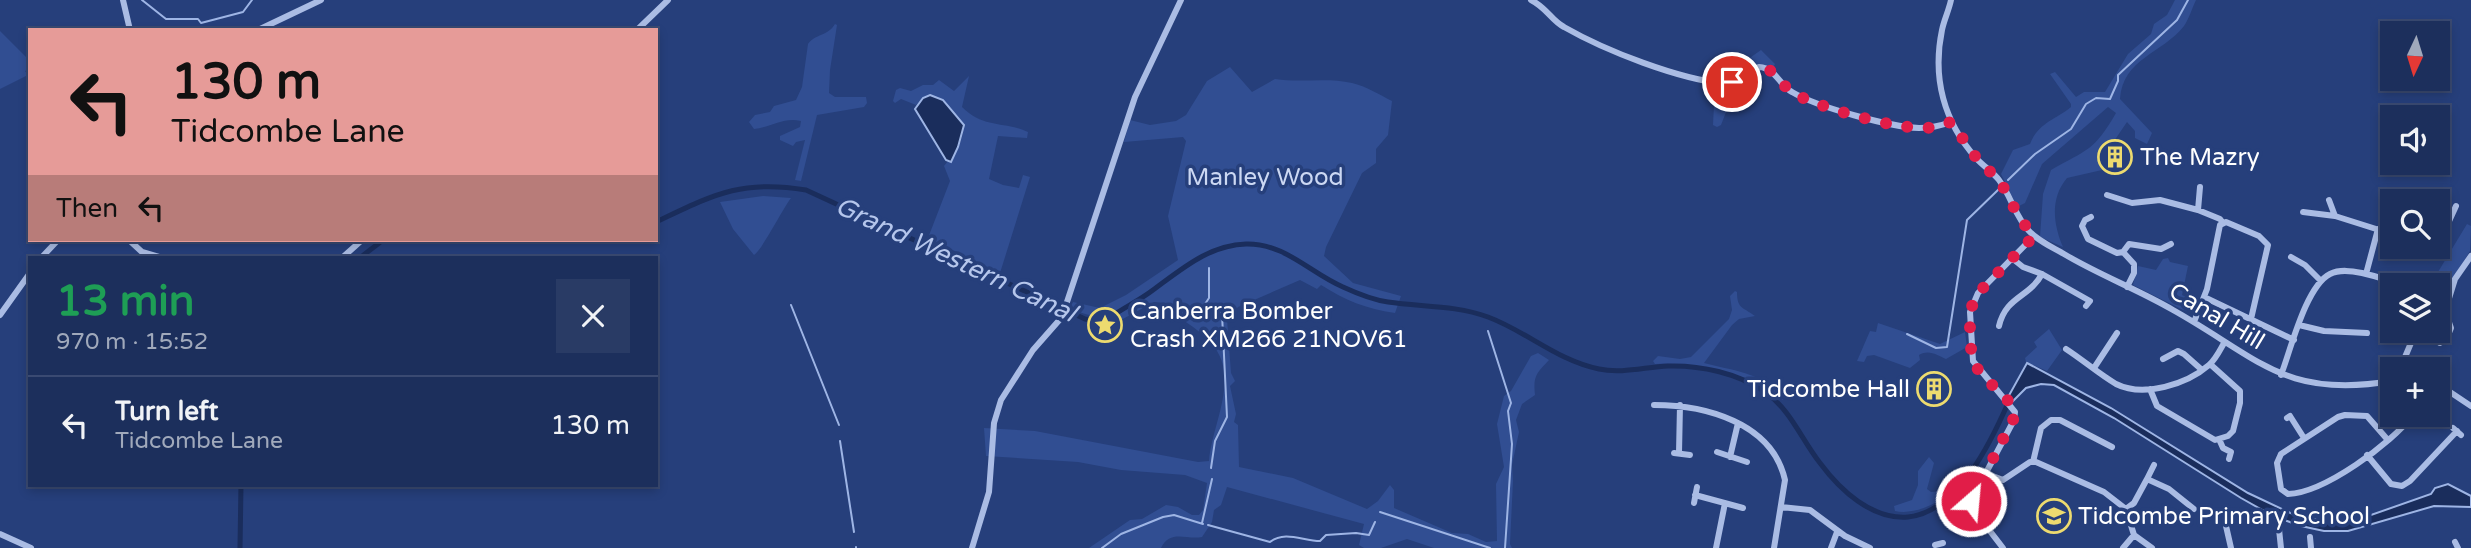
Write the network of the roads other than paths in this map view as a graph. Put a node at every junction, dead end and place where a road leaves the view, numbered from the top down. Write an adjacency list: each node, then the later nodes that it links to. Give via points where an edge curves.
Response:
1 (122, 0): 7 (street)
2 (321, 0): 8 (street)
3 (668, 0): 9 (street)
4 (1181, 0): 99 (street, via 1135,97 1062,317 1001,400 993,432 989,492)
5 (1531, 0): 10 (street, via 1565,27 1647,64 1726,84 1764,67 1788,90 1831,107 1916,128)
6 (1951, 0): 10 (street, via 1937,67)
7 (129, 28)
8 (262, 28)
9 (639, 28)
10 (1951, 122): 24 (street, via 1977,159 2000,181)
11 (2200, 187): 17 (street)
12 (2127, 192): 15 (street)
13 (2107, 195): 15 (street)
14 (2329, 200): 20 (street)
15 (2124, 201): 17 (street, via 2154,199)
16 (2456, 206): 21 (street)
17 (2198, 210): 22 (street)
18 (2302, 212): 20 (street)
19 (2077, 215): 30 (street, via 2088,219 2083,232 2088,239)
20 (2335, 216): 23 (street)
21 (2450, 219)
22 (2223, 223): 45 (street); 48 (street, via 2259,236 2268,245)
23 (2378, 229): 39 (street)
24 (2034, 236): 37 (street); 43 (street, Canal Hill)
25 (55, 242): 31 (street)
26 (132, 242): 32 (street)
27 (360, 242): 33 (street)
28 (2171, 244): 29 (street)
29 (2161, 248): 30 (street, via 2129,244); 35 (street)
30 (2123, 252): 43 (street, via 2134,267)
31 (43, 256)
32 (156, 256)
33 (344, 256)
34 (2471, 256): 44 (street)
35 (2165, 257)
36 (2291, 257): 42 (street)
37 (2013, 259): 38 (street); 84 (street, via 1978,293 1970,319 1973,361 2015,412)
38 (2042, 274): 46 (street, via 2090,301); 49 (street, via 2005,309 2000,324)
39 (2366, 274): 41 (street); 42 (street, via 2338,271)
40 (28, 276): 47 (street)
41 (2380, 279)
42 (2320, 280): 51 (street)
43 (2127, 287): 50 (street, Canal Hill)
44 (2450, 291)
45 (2204, 297): 48 (street); 50 (street)
46 (2087, 306)
47 (0, 315)
48 (2251, 319): 54 (street)
49 (1992, 322)
50 (2194, 322): 55 (street, Canal Hill)
51 (2299, 325): 53 (street); 54 (street)
52 (2117, 332): 59 (street)
53 (2367, 332)
54 (2294, 340): 61 (street)
55 (2224, 343): 58 (street); 61 (street, Canal Hill)
56 (2072, 350): 59 (street)
57 (2163, 359): 60 (street, via 2178,348)
58 (2210, 364): 60 (street); 72 (street, via 2234,384 2241,398 2233,431)
59 (2094, 368): 63 (street, via 2116,384)
60 (2202, 370): 63 (street, via 2177,383)
61 (2281, 374): 62 (street, Canal Hill, via 2335,386)
62 (2380, 382)
63 (2150, 389): 72 (street, via 2157,406 2211,439)
64 (2450, 392): 67 (street)
65 (1654, 405): 66 (street)
66 (1680, 405): 69 (street, via 1709,410); 78 (street, via 1677,453)
67 (2471, 406)
68 (2290, 416): 73 (street)
69 (1738, 423): 80 (street); 88 (street, via 1762,442 1781,469 1785,480)
70 (2400, 427): 74 (street)
71 (2457, 431): 79 (street, via 2402,485 2391,484)
72 (2219, 439): 77 (street)
73 (2304, 439): 74 (street, via 2345,415 2367,416); 79 (street, via 2279,456 2282,490 2288,494 2337,478)
74 (2387, 439): 79 (street)
75 (2107, 447): 82 (street, via 2060,420 2051,420 2039,432)
76 (1717, 452): 80 (street)
77 (2231, 452)
78 (1690, 455)
79 (2367, 455)
80 (1730, 457): 81 (street)
81 (1747, 462)
82 (2033, 462): 84 (street, via 2003,480); 90 (street, via 2088,481)
83 (2154, 466): 85 (street)
84 (1985, 473): 104 (street, via 1971,504)
85 (2147, 479): 90 (street); 91 (street)
86 (1694, 503): 87 (street, via 1696,491)
87 (1725, 503): 89 (street); 100 (street)
88 (1781, 507): 93 (street, via 1810,510); 101 (street)
89 (1743, 508)
90 (2126, 509): 96 (street)
91 (2194, 509)
92 (2225, 530): 107 (street)
93 (1837, 532): 102 (street); 103 (street)
94 (2281, 532): 108 (street)
95 (0, 534): 98 (street)
96 (2134, 535): 105 (street); 106 (street)
97 (2310, 537): 109 (street)
98 (28, 547)
99 (972, 548)
100 (1716, 548)
101 (1774, 548)
102 (1831, 548)
103 (1870, 548)
104 (2003, 548)
105 (2123, 548)
106 (2152, 548)
107 (2231, 548)
108 (2281, 548)
109 (2311, 548)

